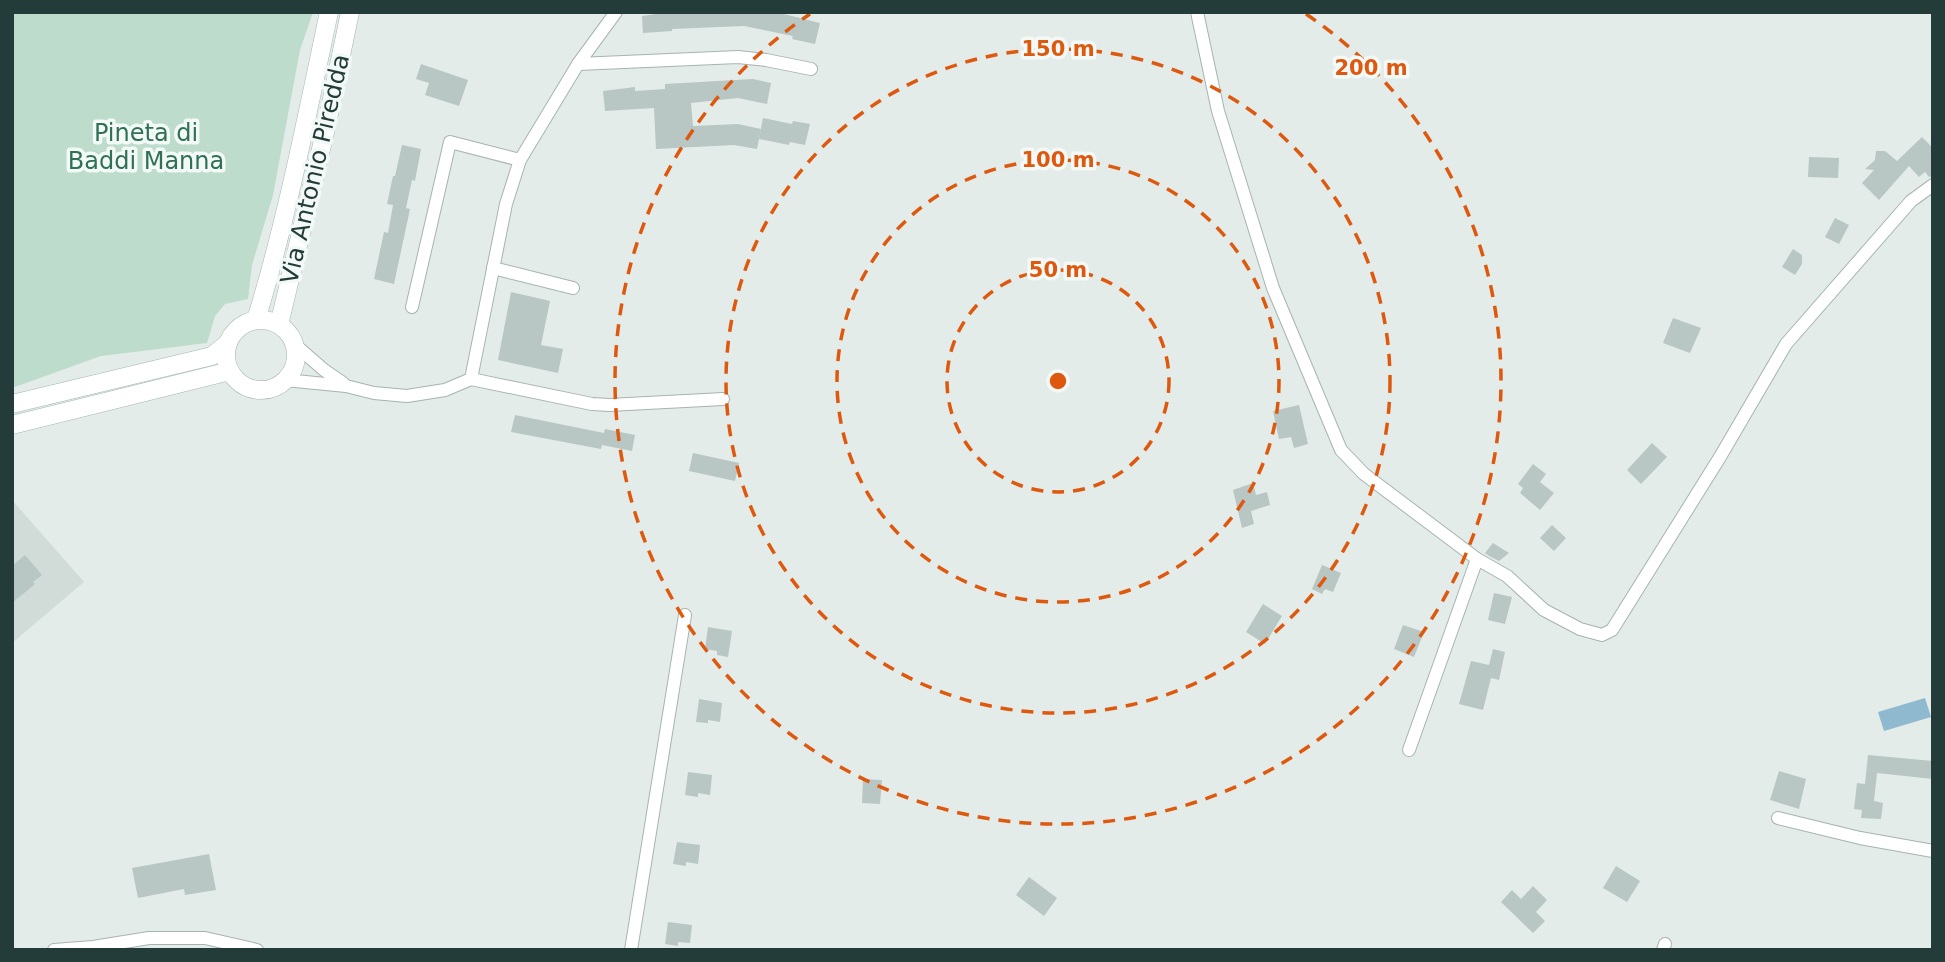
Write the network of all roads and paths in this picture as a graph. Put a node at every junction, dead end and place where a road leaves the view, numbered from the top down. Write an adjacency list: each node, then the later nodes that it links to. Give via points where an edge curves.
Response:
1 (329, 12): 12 (street, Via Antonio Piredda)
2 (350, 12): 13 (street, Via Antonio Piredda)
3 (617, 12): 5 (street)
4 (1197, 12): 23 (street, via 1218,111 1273,288 1341,450 1364,474)
5 (578, 64): 6 (street, via 738,57); 7 (street)
6 (811, 69)
7 (520, 159): 9 (street); 11 (street, via 450,142)
8 (1933, 185): 23 (street, via 1912,201 1786,344 1612,630 1602,635 1580,629 1544,610 1507,576)
9 (493, 268): 10 (street); 17 (street)
10 (573, 288)
11 (412, 307)
12 (256, 320): 13 (street); 14 (street, via 239,328)
13 (279, 326): 15 (street)
14 (228, 343): 16 (street); 21 (street, via 212,356)
15 (293, 343): 18 (street, via 295,363); 19 (street)
16 (230, 371): 18 (street, via 236,380 255,389); 22 (street)
17 (471, 379): 19 (street, via 444,390 407,396); 20 (street, via 592,404)
18 (285, 380): 19 (street)
19 (346, 386)
20 (723, 399)
21 (12, 404)
22 (12, 425)
23 (1477, 559): 25 (street)
24 (685, 615): 30 (street)
25 (1409, 750)
26 (1778, 818): 27 (street)
27 (1933, 851)
28 (54, 950): 29 (street, via 149,938 205,938)
29 (257, 950)
30 (631, 950)

